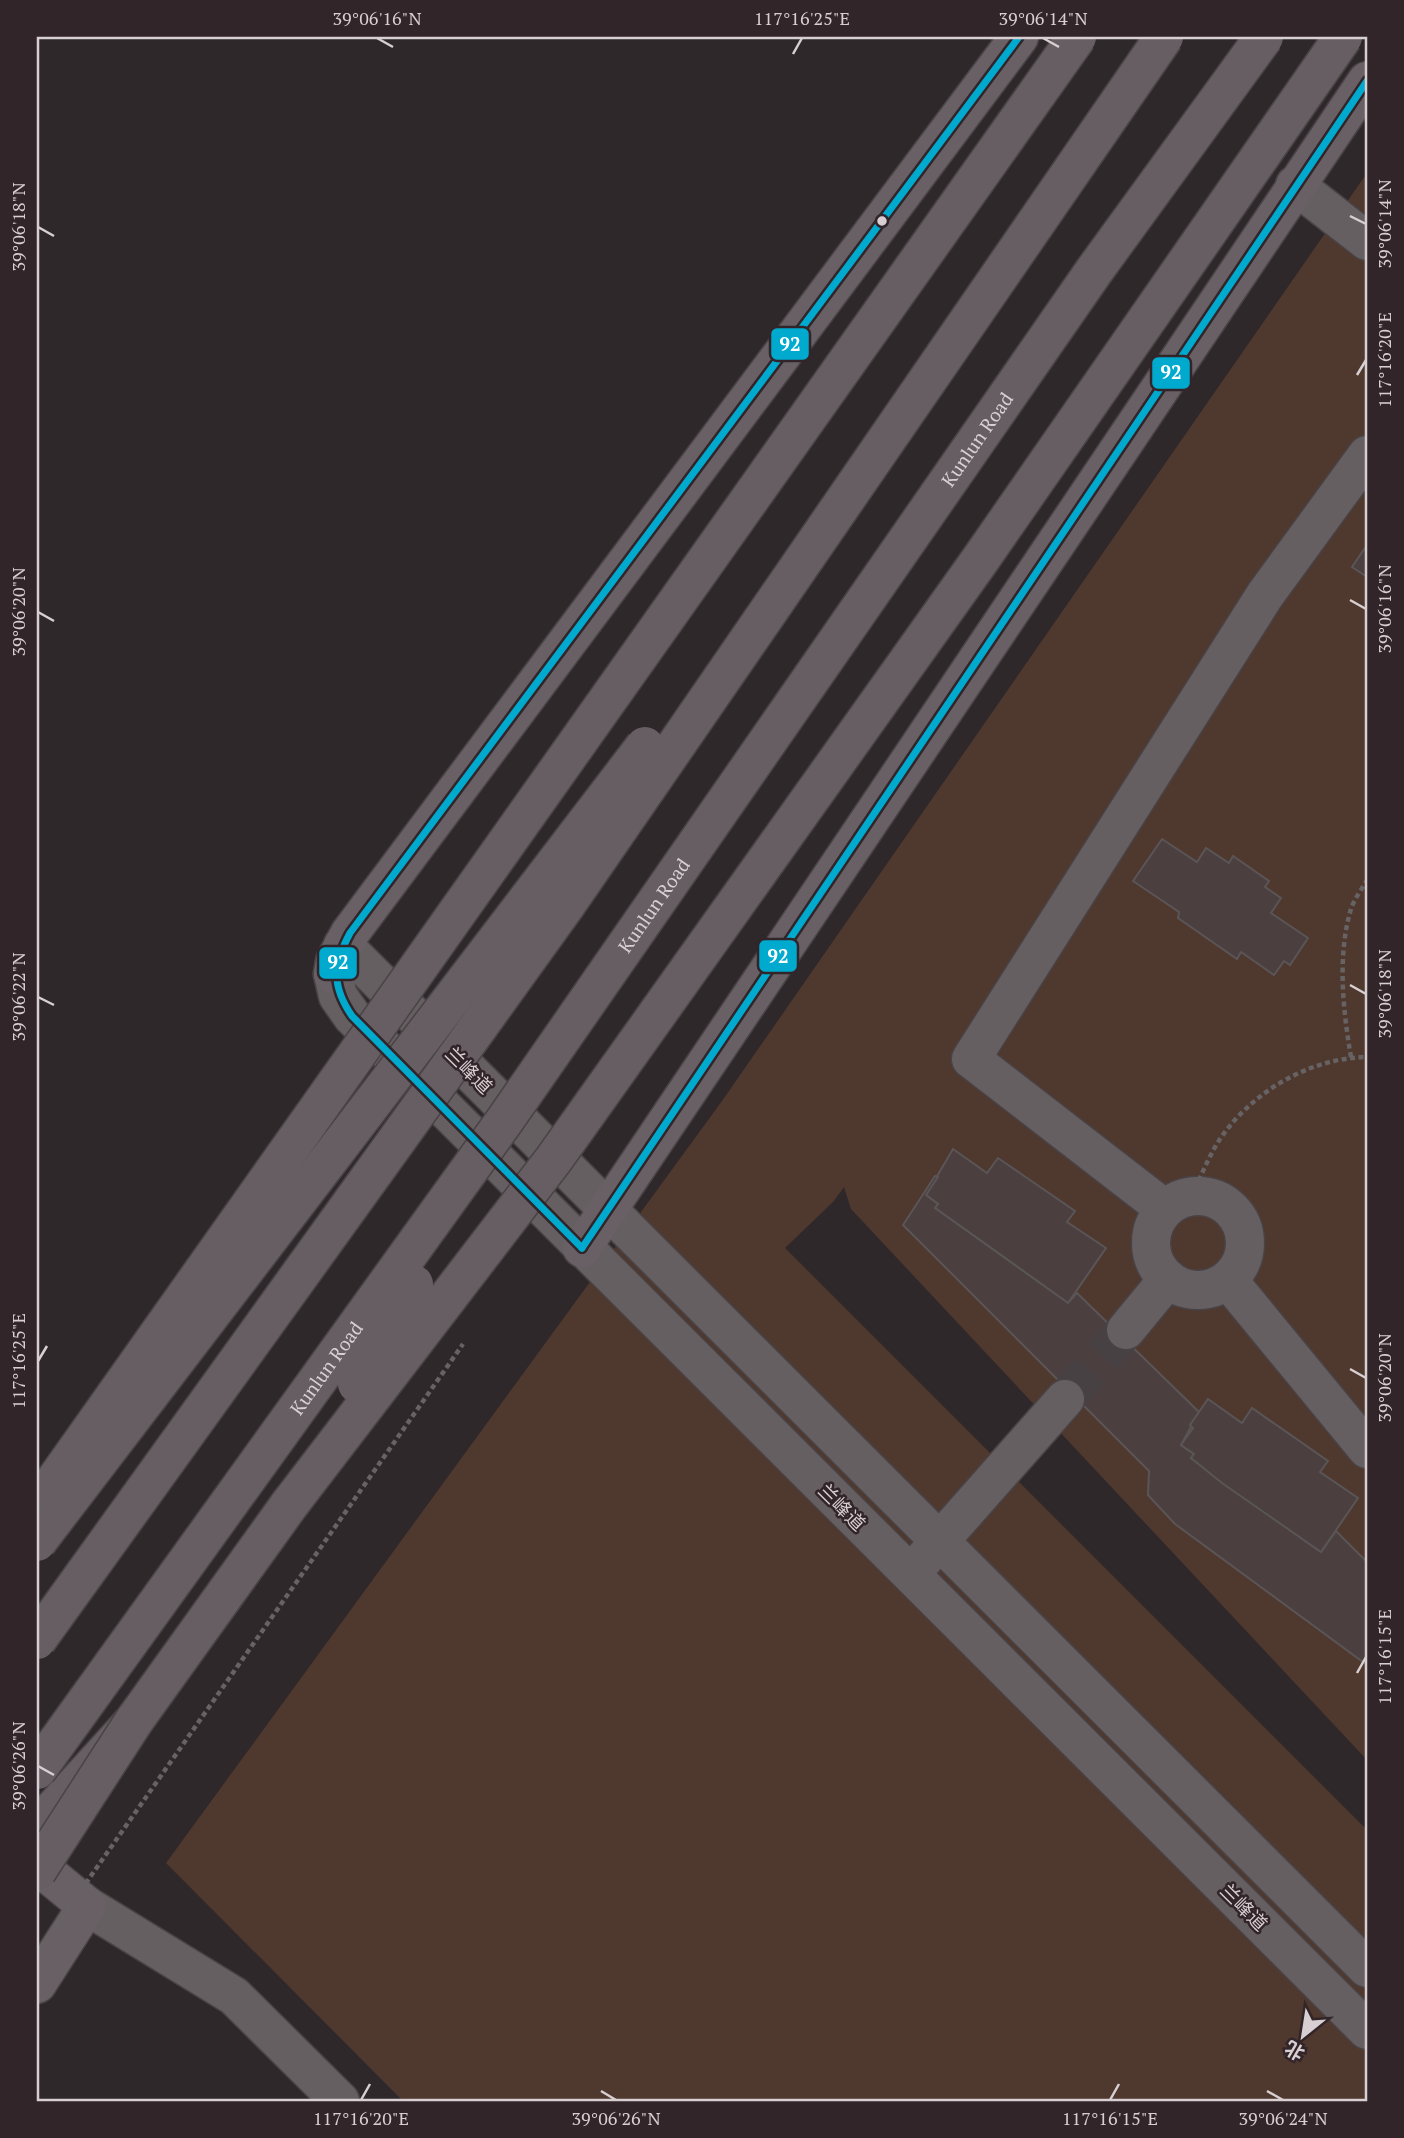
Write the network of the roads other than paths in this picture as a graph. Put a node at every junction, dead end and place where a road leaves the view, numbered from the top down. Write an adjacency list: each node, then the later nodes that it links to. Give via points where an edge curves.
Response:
1 (1018, 37): 11 (main road)
2 (1077, 37): 22 (highway, bridge)
3 (1164, 37): 9 (highway, bridge)
4 (1264, 37): 12 (highway, Kunlun Road, bridge, via 1094,271)
5 (1343, 37): 21 (highway, bridge, via 980,560 562,1147)
6 (1367, 81): 7 (main road)
7 (1295, 185): 8 (street); 14 (main road)
8 (1367, 241)
9 (921, 385): 24 (highway, bridge); 26 (highway, bridge, via 566,905)
10 (1367, 455): 13 (street, via 1265,596 971,1059)
11 (338, 959): 14 (street, 兰峰道); 15 (street, 兰峰道, via 338,996 352,1016)
12 (505, 1120): 21 (highway, bridge); 28 (highway, Kunlun Road, bridge)
13 (1178, 1202): 16 (street, via 1153,1228 1151,1252); 17 (street, via 1221,1201 1233,1211 1241,1224 1245,1253)
14 (608, 1209): 15 (main road); 23 (street, 兰峰道)
15 (582, 1248): 25 (street, 兰峰道)
16 (1168, 1279): 17 (street, via 1198,1291); 18 (street)
17 (1228, 1280): 20 (street)
18 (1126, 1330)
19 (1065, 1399): 23 (street)
20 (1367, 1449)
21 (289, 1505): 27 (highway)
22 (37, 1506)
23 (941, 1540): 25 (street); 33 (street, 兰峰道)
24 (37, 1542)
25 (910, 1575): 35 (street, 兰峰道)
26 (37, 1640)
27 (134, 1721): 29 (highway, bridge); 31 (highway, bridge)
28 (37, 1770)
29 (37, 1827)
30 (37, 1865): 32 (main road)
31 (37, 1871)
32 (87, 1906): 34 (main road); 36 (street, via 234,1996)
33 (1367, 1968)
34 (37, 1984)
35 (1367, 2030)
36 (340, 2101)

